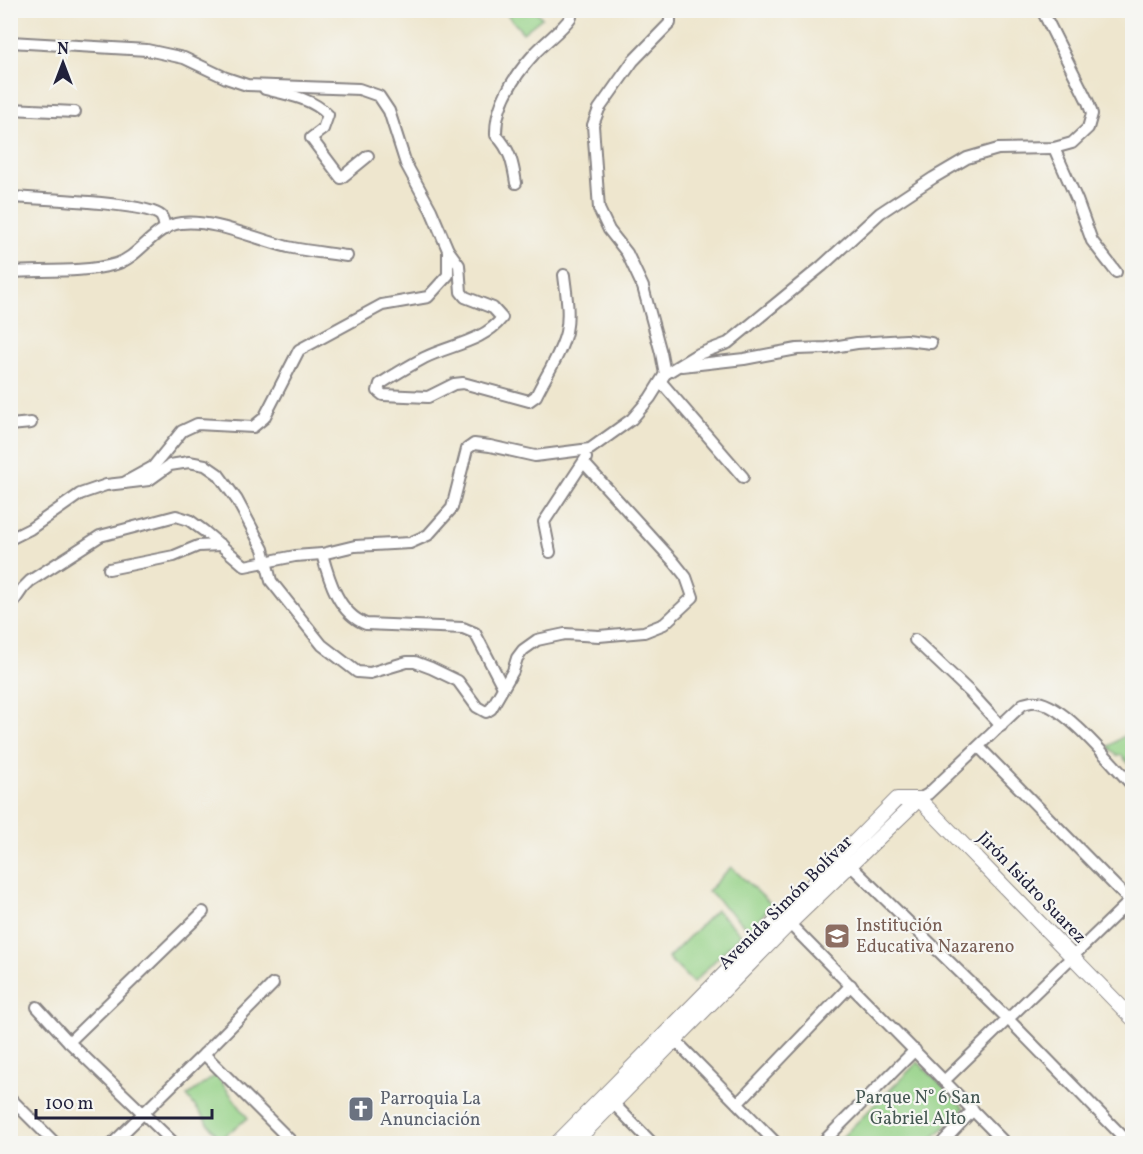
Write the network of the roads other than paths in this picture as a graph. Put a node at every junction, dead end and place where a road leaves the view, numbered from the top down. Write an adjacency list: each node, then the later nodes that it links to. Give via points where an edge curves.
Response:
1 (570, 10): 10 (street, via 571,16 564,26 532,56 510,86 499,109 496,135 506,145)
2 (670, 10): 20 (street, via 670,23 633,61 599,109 593,125 599,209 643,287 661,353)
3 (1042, 10): 8 (street, via 1092,114 1088,128 1072,143)
4 (10, 42): 5 (street, via 147,50 184,58)
5 (247, 85): 9 (street, via 301,98 322,109 327,115 323,129 311,138 341,178); 13 (street, via 359,89 379,96 389,111 406,164)
6 (10, 109): 7 (street)
7 (75, 112)
8 (1054, 148): 16 (street, via 1092,241); 19 (street, via 998,149 967,158 941,173 880,213 728,343)
9 (368, 156)
10 (516, 183)
11 (11, 197): 12 (street, via 114,204 152,211 160,214)
12 (165, 229): 14 (street, via 189,222); 15 (street, via 116,263)
13 (448, 250): 17 (street, via 459,265 461,292 493,308 502,318 476,339 426,357 380,384 378,390 383,395 428,397 459,384 530,401 536,396 566,330); 26 (street, via 448,275 428,297 382,305 298,350 264,418 254,427 197,424 182,431 153,467)
14 (347, 256)
15 (10, 272)
16 (1116, 272)
17 (564, 275)
18 (931, 343): 19 (street, via 857,343)
19 (676, 367): 20 (street)
20 (663, 378): 23 (street, via 632,418); 25 (street)
21 (31, 423): 22 (street)
22 (10, 425)
23 (590, 449): 24 (street); 30 (street, via 535,456 474,444 466,449 452,508 428,535 410,543 355,546)
24 (584, 463): 29 (street, via 544,522); 35 (street, via 686,577 693,597 664,624 644,632 565,634 537,640 523,650)
25 (743, 477)
26 (124, 483): 27 (street, via 80,494); 31 (street, via 149,480 170,465 205,465 218,474 237,500)
27 (10, 539)
28 (221, 545): 31 (street, via 245,566); 32 (street, via 198,546 174,556); 33 (street, via 189,520 176,516 100,536 30,580)
29 (550, 552)
30 (322, 554): 31 (street); 35 (street, via 328,576 354,620 366,624 462,628 475,633)
31 (267, 562): 35 (street, via 271,581 322,645 357,672 370,673 415,662 458,681 477,707 486,712 492,709)
32 (109, 569)
33 (10, 607)
34 (915, 640): 36 (street)
35 (503, 687)
36 (1001, 726): 37 (street, Avenida Simón Bolívar); 38 (street, Avenida Simón Bolívar, via 1023,705 1034,701 1045,704 1077,727)
37 (979, 747): 39 (street, Avenida Simón Bolívar); 41 (street)
38 (1132, 785)
39 (919, 799): 40 (street, Avenida Simón Bolívar); 40 (street, Avenida Simón Bolívar, via 897,799); 44 (street, Jirón Isidro Suarez)
40 (846, 860): 43 (street, Avenida Simón Bolívar); 49 (street)
41 (1132, 901): 44 (street)
42 (203, 912): 51 (street)
43 (786, 920): 46 (street); 50 (street, Avenida Simón Bolívar)
44 (1072, 957): 48 (street, Jirón Isidro Suarez); 49 (street)
45 (273, 984): 53 (street)
46 (851, 985): 52 (street); 57 (street)
47 (37, 1007): 51 (street)
48 (1132, 1018)
49 (1008, 1019): 54 (street); 71 (street)
50 (671, 1036): 56 (street, Avenida Simón Bolívar); 57 (street); 64 (street, Avenida Simón Bolívar)
51 (69, 1042): 59 (street)
52 (915, 1050): 54 (street); 68 (street)
53 (204, 1054): 59 (street); 63 (street)
54 (944, 1081): 58 (street)
55 (10, 1098): 60 (street)
56 (613, 1103): 65 (street, Avenida Simón Bolívar); 66 (street)
57 (738, 1103): 67 (street)
58 (973, 1110): 69 (street); 70 (street)
59 (143, 1112): 61 (street); 62 (street)
60 (56, 1143)
61 (111, 1143)
62 (175, 1143)
63 (294, 1143)
64 (556, 1143)
65 (573, 1143)
66 (653, 1143)
67 (777, 1143)
68 (821, 1143)
69 (941, 1143)
70 (1006, 1143)
71 (1130, 1143)

